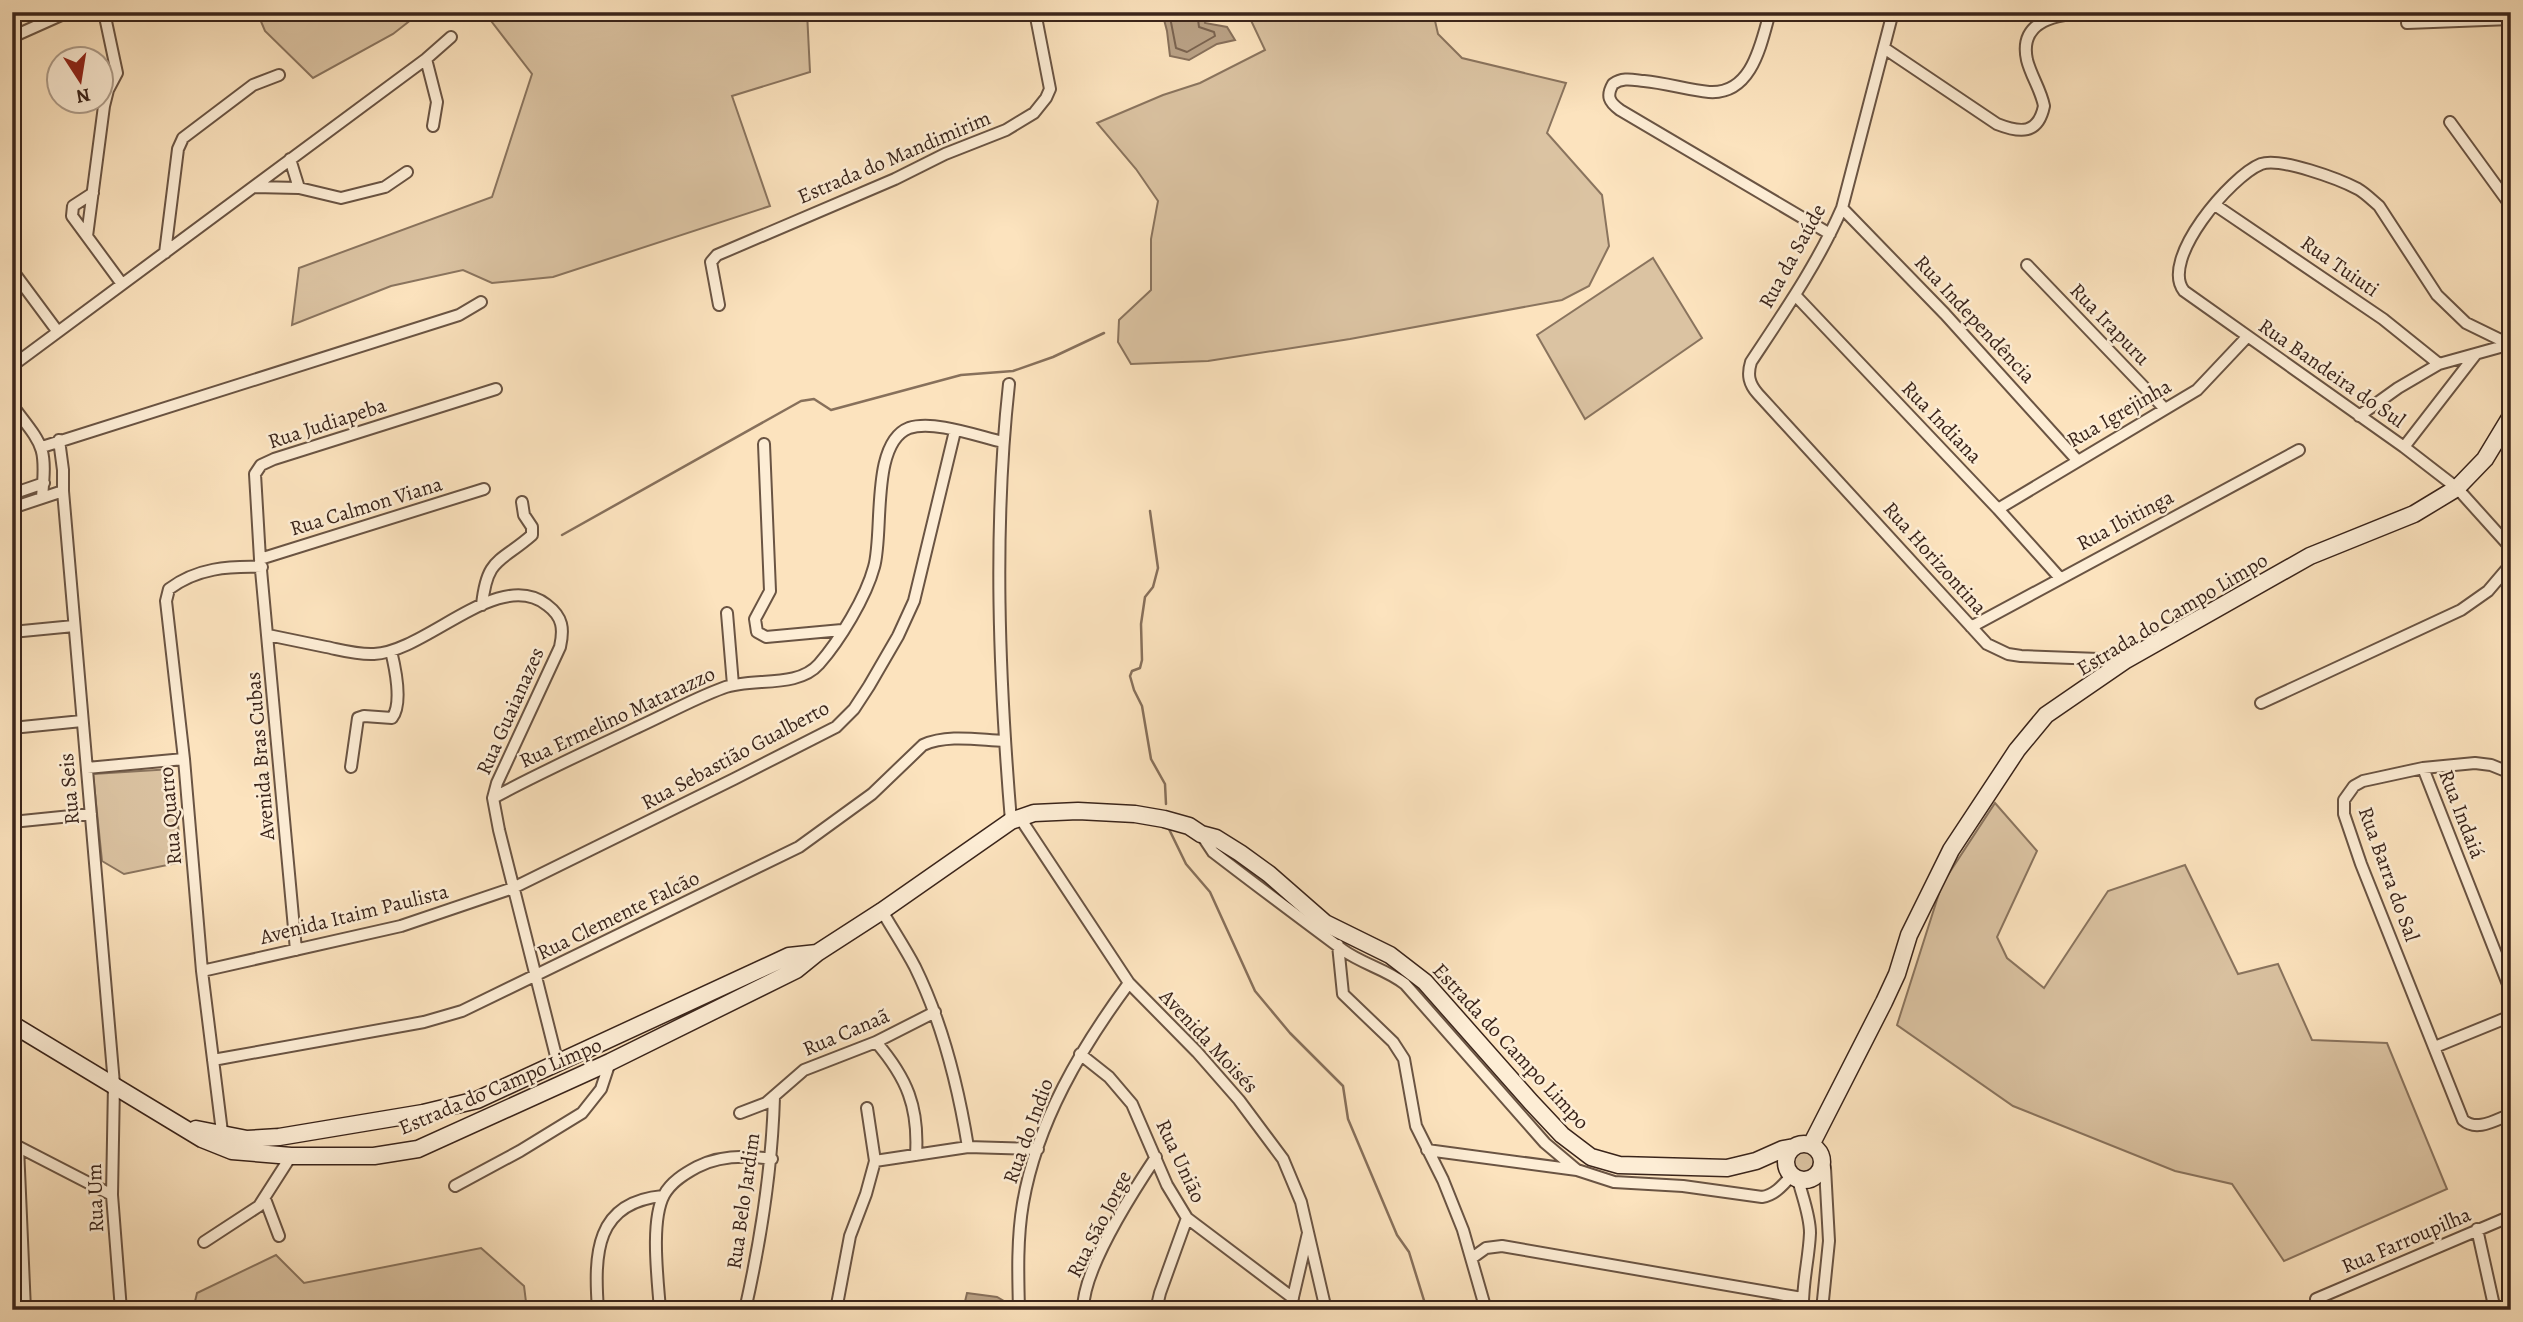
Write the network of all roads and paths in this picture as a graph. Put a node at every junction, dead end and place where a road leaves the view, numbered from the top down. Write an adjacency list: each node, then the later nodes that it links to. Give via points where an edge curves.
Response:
1 (68, 12): 9 (street)
2 (104, 12): 20 (street, via 117,73 104,106)
3 (1035, 12): 32 (street, Estrada do Mandimirim, via 1049,89 1034,113 1006,130 717,255 711,262)
4 (1770, 12): 24 (street, via 1749,71 1731,89 1707,92 1625,79 1612,84 1610,101)
5 (1893, 12): 11 (street, Rua da Saúde)
6 (2089, 12): 11 (street, via 2050,18 2028,38 2026,58 2044,106 2037,124 2022,130 1997,124)
7 (2511, 19): 8 (street)
8 (2407, 23)
9 (12, 37)
10 (451, 37): 12 (street)
11 (1884, 48): 23 (street, Rua da Saúde)
12 (426, 58): 15 (street, via 437,102); 16 (street)
13 (279, 75): 26 (street, via 253,85 183,138)
14 (2450, 122): 22 (street)
15 (433, 127)
16 (290, 159): 18 (street); 19 (street)
17 (407, 172): 19 (street, via 385,187 341,198)
18 (254, 187): 19 (street); 26 (street)
19 (299, 188)
20 (93, 193): 25 (street); 25 (street, via 71,210)
21 (2215, 205): 34 (street, Rua Bandeira do Sul, via 2180,261 2179,285); 35 (street, via 2245,173 2263,163 2332,178 2379,206 2437,295 2466,323); 37 (street, Rua Tuiuti, via 2383,319)
22 (2511, 206)
23 (1842, 208): 24 (street, Rua da Saúde); 53 (street, Rua Independência)
24 (1830, 234): 30 (street, Rua da Saúde)
25 (87, 236): 29 (street)
26 (164, 253): 29 (street)
27 (2027, 265): 43 (street, Rua Irapuru)
28 (12, 270): 33 (street)
29 (122, 284): 33 (street)
30 (1795, 295): 41 (street, Rua da Saúde, via 1751,362 1748,377); 62 (street, Rua Indiana)
31 (481, 302): 47 (street, via 459,315)
32 (719, 305)
33 (58, 332): 38 (street)
34 (2247, 337): 43 (street, Rua Igrejinha, via 2196,390); 44 (street, Rua Bandeira do Sul)
35 (2510, 344): 36 (street)
36 (2476, 354): 37 (street); 51 (street)
37 (2439, 364): 44 (street)
38 (12, 366)
39 (1009, 384): 48 (street)
40 (496, 389): 64 (street, Rua Judiapeba, via 261,466 255,474 255,489)
41 (1758, 394): 70 (street, Rua Horizontina)
42 (12, 405): 50 (street)
43 (2165, 409): 53 (street, Rua Igrejinha)
44 (2359, 416): 51 (street, Rua Bandeira do Sul)
45 (2511, 416): 55 (street, Estrada do Campo Limpo, via 2485,459)
46 (955, 430): 48 (street, Rua Ermelino Matarazzo); 71 (street, Rua Ermelino Matarazzo, via 910,428 891,443 884,467 876,564); 91 (street, Rua Sebastião Gualberto, via 914,601 888,655 844,721)
47 (59, 440): 50 (street); 57 (street, Rua Seis)
48 (1003, 442): 80 (street, via 999,537)
49 (764, 444): 71 (street, via 770,591 755,619 757,632 771,636)
50 (42, 447): 54 (street)
51 (2404, 447): 55 (street, Rua Bandeira do Sul)
52 (2299, 450): 66 (street, Rua Ibitinga)
53 (2077, 460): 62 (street, Rua Igrejinha)
54 (44, 483): 58 (street); 59 (street)
55 (2457, 488): 63 (street, Rua Bandeira do Sul); 75 (street, Estrada do Campo Limpo, via 2414,514 2310,556)
56 (484, 489): 64 (street, Rua Calmon Viana)
57 (63, 491): 59 (street); 69 (street, Rua Seis)
58 (12, 494)
59 (43, 497): 61 (street)
60 (522, 502): 67 (street, via 531,535 490,570)
61 (12, 508)
62 (1998, 509): 66 (street, Rua Indiana)
63 (2511, 548)
64 (261, 563): 73 (street, Avenida Bras Cubas); 81 (street, Rua Quatro, via 212,570 169,589 166,601)
65 (2511, 564): 77 (street, via 2488,591 2460,610)
66 (2060, 578): 70 (street, Rua Ibitinga)
67 (482, 605): 74 (street, Rua Guaianazes); 86 (street, Rua Guaianazes, via 520,594 531,596 558,615 563,633)
68 (727, 613): 76 (street)
69 (74, 626): 72 (street); 78 (street, Rua Seis)
70 (1971, 627): 75 (street, Rua Horizontina, via 1987,644 2008,654)
71 (842, 630): 76 (street, Rua Ermelino Matarazzo, via 810,671)
72 (12, 632)
73 (268, 635): 74 (street, Rua Guaianazes, via 350,652); 94 (street, Avenida Bras Cubas)
74 (391, 651): 82 (street, via 396,713 392,718 358,718)
75 (2126, 660): 117 (street, Estrada do Campo Limpo, via 2046,715 1980,805 1951,850 1909,935 1889,993)
76 (733, 685): 86 (street, Rua Ermelino Matarazzo)
77 (2261, 704)
78 (82, 721): 79 (street); 83 (street, Rua Seis)
79 (12, 728)
80 (1004, 741): 88 (street); 97 (street, Rua Clemente Falcão, via 947,738 923,745 872,794 799,847)
81 (184, 759): 83 (street); 96 (street, Rua Quatro)
82 (351, 767)
83 (87, 768): 87 (street, Rua Seis)
84 (2423, 768): 85 (street, Rua Barra do Sal, via 2475,763); 99 (street, Rua Indaiá); 104 (street, Rua Barra do Sal, via 2363,781 2347,793 2343,807 2361,864)
85 (2511, 773)
86 (493, 798): 91 (street)
87 (91, 814): 89 (street); 109 (street, Rua Seis)
88 (1015, 819): 90 (street, Estrada do Campo Limpo, via 1050,811 1135,814 1177,822); 92 (street, Estrada do Campo Limpo); 98 (street, Avenida Moisés)
89 (12, 821)
90 (1201, 834): 93 (street, via 1213,852); 117 (street, Estrada do Campo Limpo, via 1240,853 1325,923 1412,971 1562,1135 1591,1157 1619,1165 1727,1168)
91 (513, 888): 94 (street, Avenida Itaim Paulista, via 401,926); 97 (street)
92 (882, 911): 95 (street, Estrada do Campo Limpo); 100 (street)
93 (1338, 946): 120 (street, via 1343,994 1393,1042 1404,1059 1414,1120); 127 (street, via 1405,984 1545,1143)
94 (296, 950): 96 (street, Avenida Itaim Paulista)
95 (817, 953): 107 (street, Estrada do Campo Limpo, via 796,970); 108 (street, Estrada do Campo Limpo, via 789,956)
96 (202, 971): 106 (street, Rua Quatro)
97 (536, 975): 106 (street, Rua Clemente Falcão, via 444,1017); 108 (street)
98 (1129, 983): 105 (street, Rua do Indio); 136 (street, Avenida Moisés, via 1197,1052 1261,1128 1294,1182)
99 (2511, 992)
100 (935, 1012): 103 (street, Rua Canaã); 118 (street, via 958,1090)
101 (2511, 1016): 104 (street)
102 (12, 1024): 109 (street, Estrada do Campo Limpo)
103 (876, 1042): 110 (street, Rua Canaã, via 804,1070); 121 (street, via 899,1071 912,1099)
104 (2435, 1047): 113 (street, Rua Barra do Sal, via 2463,1120 2479,1126)
105 (1080, 1054): 119 (street, Rua do Indio); 123 (street, Rua União, via 1109,1077 1132,1104)
106 (213, 1060): 114 (street, Rua Quatro)
107 (610, 1062): 122 (street, Estrada do Campo Limpo, via 418,1149 374,1156); 129 (street, via 601,1089 582,1113)
108 (558, 1064): 116 (street, Estrada do Campo Limpo, via 456,1106)
109 (114, 1084): 114 (street, Estrada do Campo Limpo, via 180,1125); 130 (street, Rua Um)
110 (774, 1097): 112 (street, Rua Canaã); 124 (street, Rua Belo Jardim)
111 (867, 1108): 125 (street)
112 (740, 1113)
113 (2511, 1114)
114 (223, 1142): 116 (street, Estrada do Campo Limpo)
115 (15, 1145): 130 (street); 143 (street)
116 (245, 1146): 122 (street, Estrada do Campo Limpo)
117 (1803, 1146): 126 (street, via 1819,1153); 128 (street, via 1790,1150 1786,1162)
118 (968, 1147): 119 (street); 121 (street)
119 (1038, 1149): 149 (street, Rua do Indio, via 1019,1236)
120 (1427, 1150): 127 (street); 139 (street)
121 (916, 1155): 125 (street)
122 (291, 1156): 132 (street)
123 (1156, 1157): 134 (street, Rua União); 150 (street, Rua São Jorge, via 1094,1267)
124 (772, 1159): 131 (street, via 739,1157 705,1163 685,1173); 147 (street, Rua Belo Jardim)
125 (875, 1161): 148 (street, via 850,1236)
126 (1821, 1161): 128 (street, via 1812,1178); 155 (street, via 1829,1241)
127 (1577, 1170): 128 (street, via 1614,1182 1762,1197)
128 (1795, 1177): 142 (street, via 1810,1233)
129 (455, 1186)
130 (111, 1195): 144 (street, Rua Um)
131 (663, 1196): 145 (street, via 627,1206 600,1237); 146 (street, via 657,1241)
132 (265, 1199): 137 (street); 138 (street)
133 (2511, 1216): 135 (street, Rua Farroupilha)
134 (1187, 1218): 140 (street, Rua União); 151 (street)
135 (2477, 1229): 141 (street, Rua Farroupilha); 156 (street)
136 (1308, 1230): 140 (street); 153 (street, Avenida Moisés)
137 (279, 1236)
138 (204, 1242)
139 (1472, 1258): 142 (street, via 1486,1248 1502,1246); 154 (street)
140 (1293, 1298): 152 (street)
141 (2316, 1299)
142 (1803, 1304)
143 (24, 1310)
144 (121, 1310)
145 (598, 1310)
146 (660, 1310)
147 (746, 1310)
148 (836, 1310)
149 (1019, 1310)
150 (1083, 1310)
151 (1156, 1310)
152 (1290, 1310)
153 (1326, 1310)
154 (1486, 1310)
155 (1822, 1310)
156 (2495, 1310)

